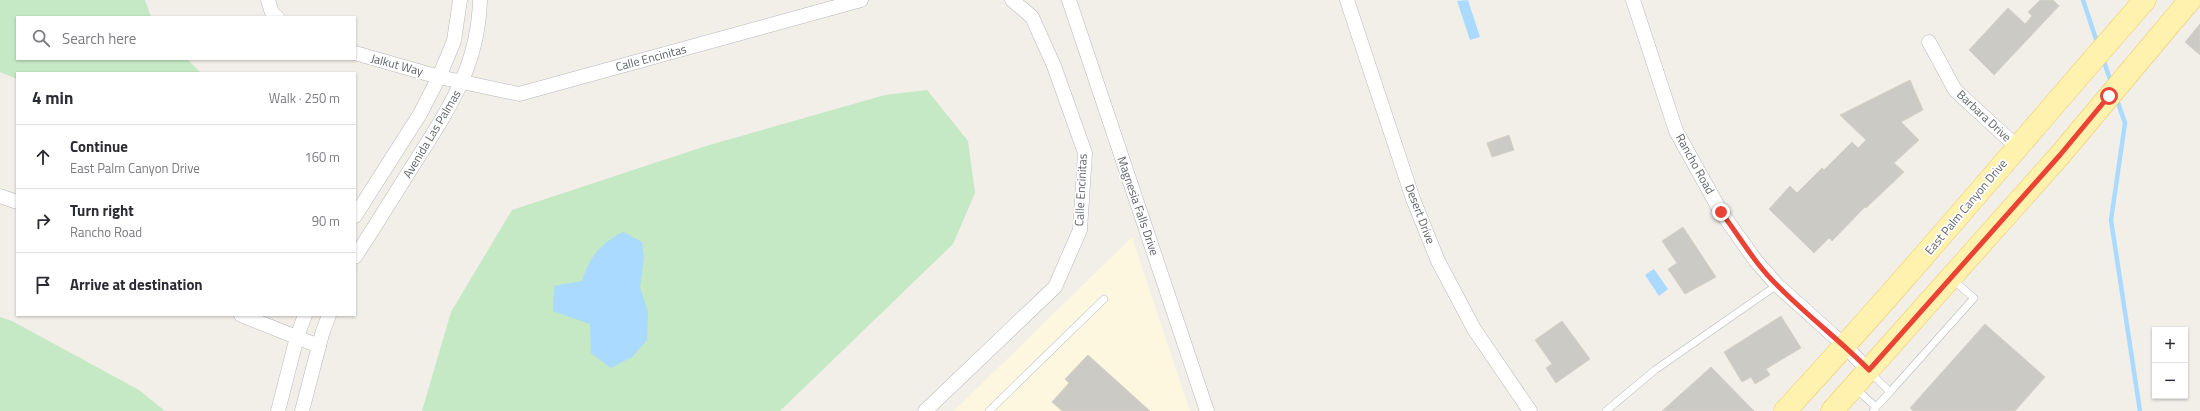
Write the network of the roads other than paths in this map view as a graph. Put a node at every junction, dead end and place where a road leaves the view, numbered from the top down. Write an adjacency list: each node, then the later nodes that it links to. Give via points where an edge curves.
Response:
1 (268, 0): 11 (street, via 272,13)
2 (460, 0): 14 (street, Avenida Las Palmas, via 454,41)
3 (480, 0): 15 (street, Avenida Las Palmas, via 480,16 473,52)
4 (860, 0): 15 (street, Calle Encinitas, via 519,94)
5 (1012, 0): 36 (street, Calle Encinitas, via 1032,17 1054,66 1085,152 1080,230 1055,287)
6 (1069, 0): 38 (street, Magnesia Falls Drive)
7 (1347, 0): 39 (street, Desert Drive, via 1414,199 1438,261 1474,329)
8 (1633, 0): 22 (street, Rancho Road, via 1676,131 1721,212)
9 (2145, 0): 16 (main road, East Palm Canyon Drive)
10 (2183, 8): 21 (main road, via 2060,155)
11 (276, 16)
12 (1929, 42): 16 (street, Barbara Drive, via 1955,90)
13 (356, 53): 14 (street, Jalkut Way)
14 (439, 77): 15 (street, Calle Encinitas); 19 (street, Avenida Las Palmas, via 420,114)
15 (463, 82): 20 (street, Avenida Las Palmas, via 443,119)
16 (2017, 147): 29 (main road, East Palm Canyon Drive)
17 (0, 196): 18 (street)
18 (16, 202)
19 (356, 214)
20 (356, 256)
21 (1952, 278): 30 (main road); 32 (lane, via 1974,298)
22 (1777, 286): 29 (street, Rancho Road); 40 (lane, via 1655,370)
23 (1104, 299): 37 (lane)
24 (244, 316): 27 (street)
25 (305, 316): 27 (street)
26 (329, 316): 28 (street)
27 (297, 337): 28 (street); 34 (street)
28 (319, 346): 35 (street)
29 (1845, 346): 30 (street, Rancho Road); 41 (main road, East Palm Canyon Drive)
30 (1869, 370): 31 (main road); 32 (lane)
31 (1853, 387): 33 (lane); 42 (main road)
32 (1890, 392): 33 (lane)
33 (1874, 409)
34 (278, 411)
35 (302, 411)
36 (926, 411)
37 (989, 411)
38 (1207, 411)
39 (1530, 411)
40 (1606, 411)
41 (1785, 411)
42 (1832, 411)

